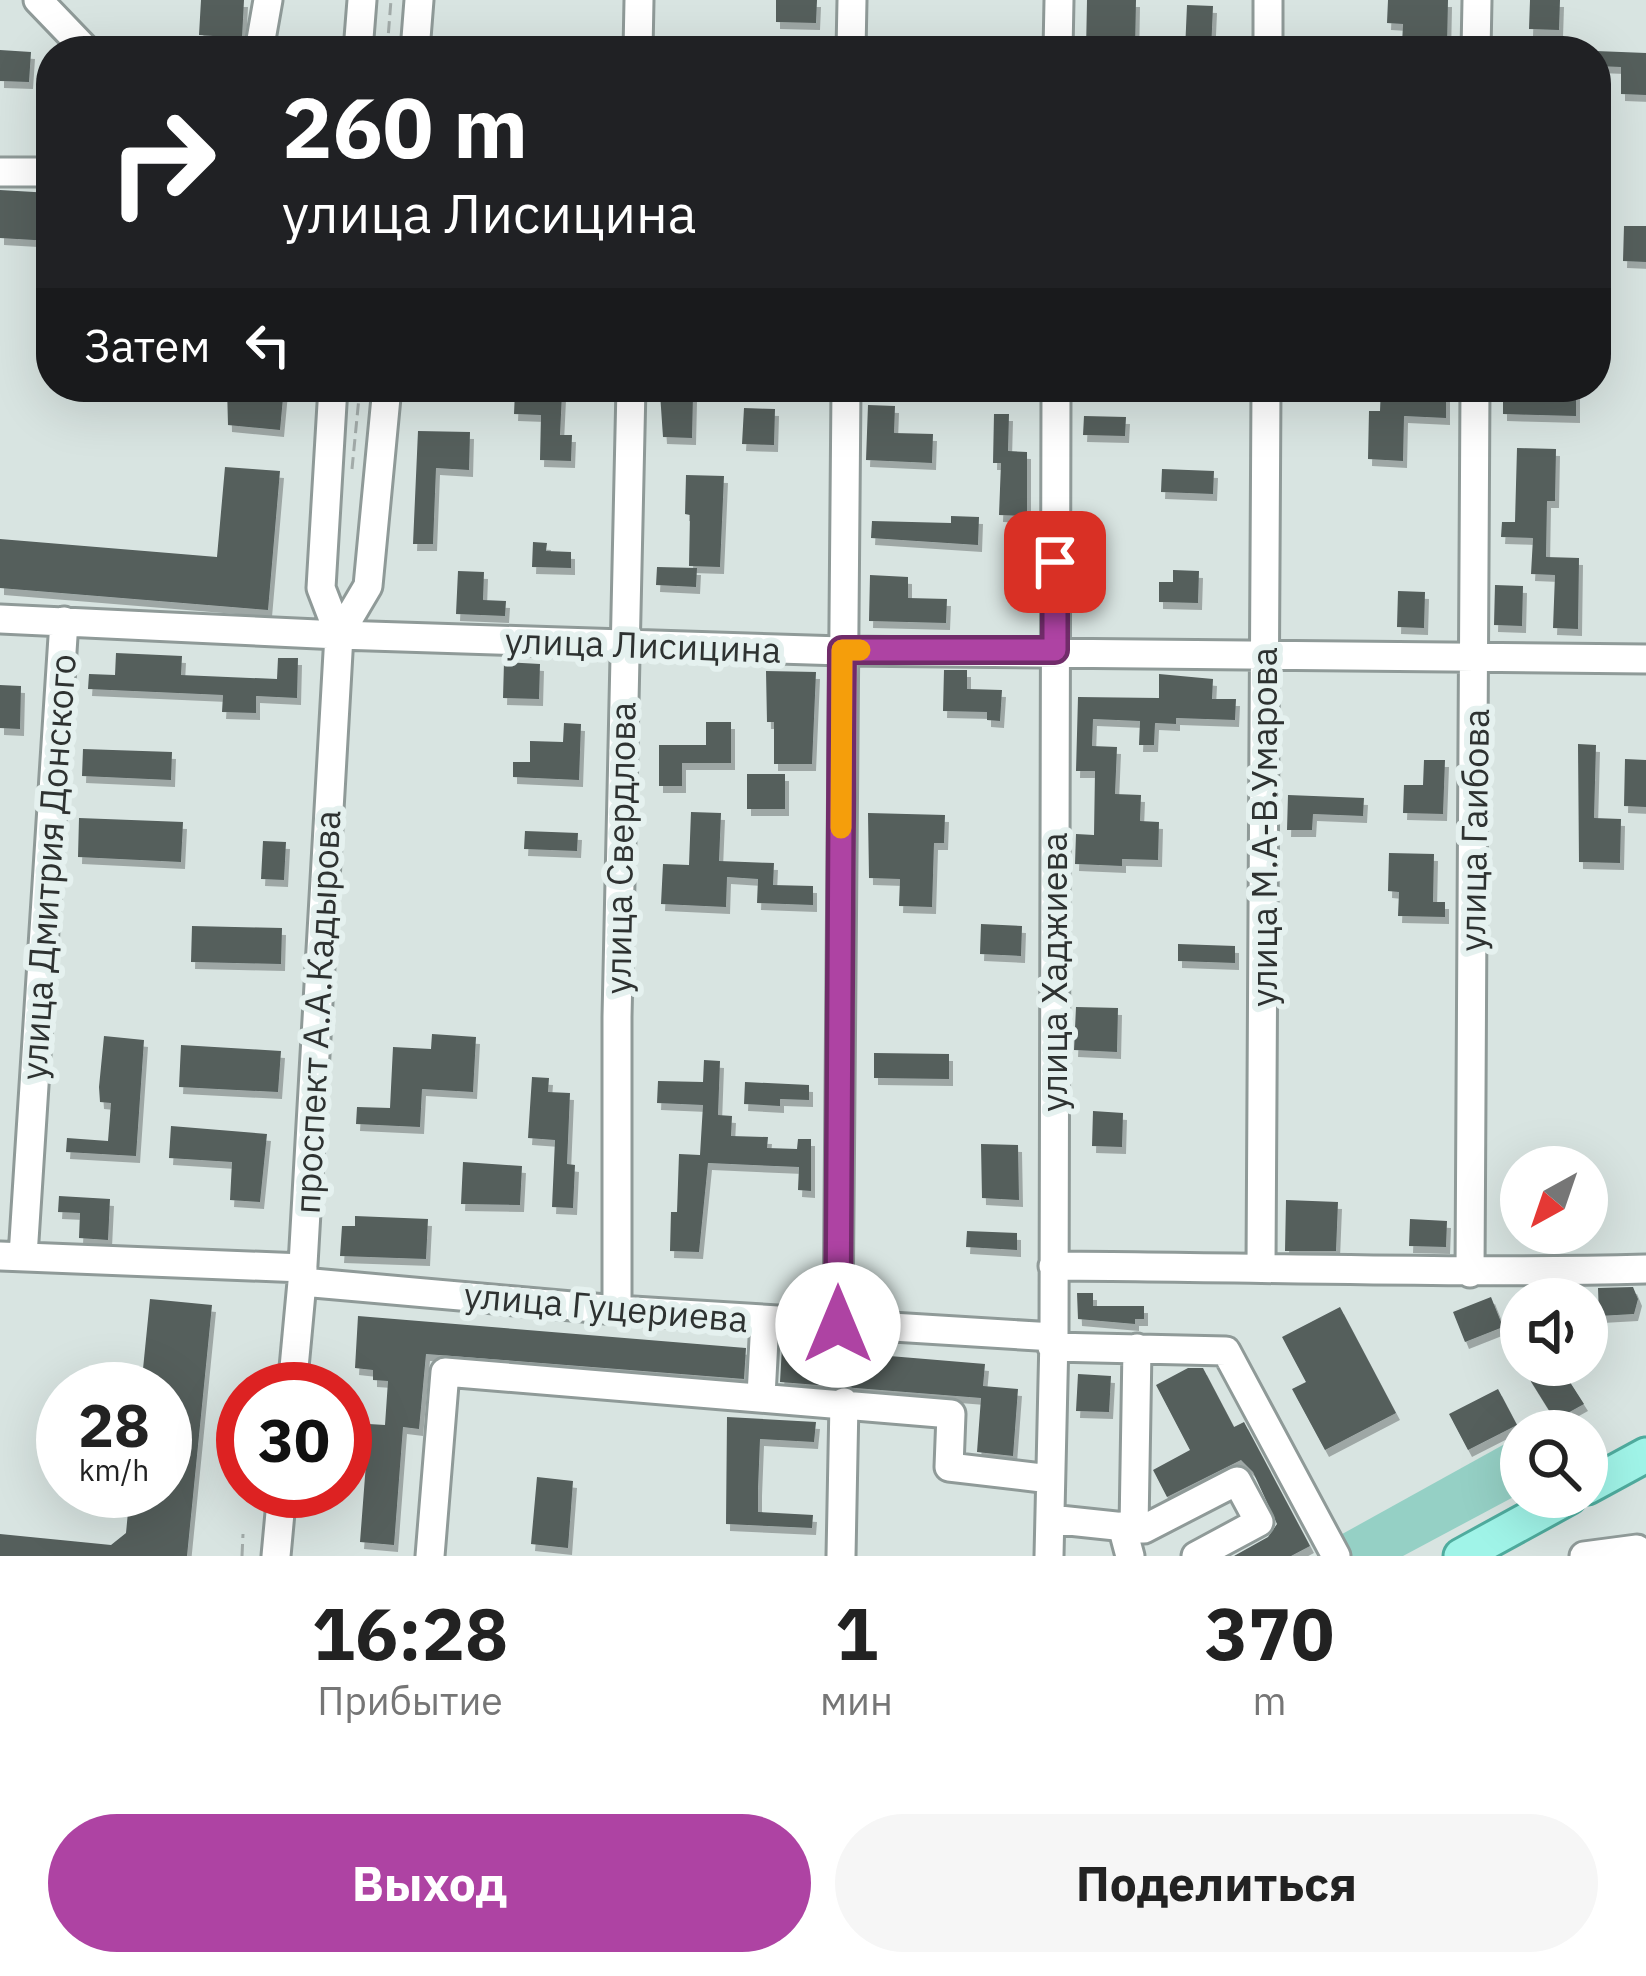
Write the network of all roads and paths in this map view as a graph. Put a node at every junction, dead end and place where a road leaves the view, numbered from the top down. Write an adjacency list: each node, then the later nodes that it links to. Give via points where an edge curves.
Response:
1 (38, 0): 11 (street)
2 (268, 0): 12 (street)
3 (362, 0): 13 (street)
4 (391, 0): 14 (path)
5 (419, 0): 15 (street)
6 (639, 0): 16 (street)
7 (852, 0): 17 (street)
8 (1059, 0): 18 (street)
9 (1268, 0): 19 (street)
10 (1477, 0): 20 (street)
11 (73, 36)
12 (262, 36)
13 (359, 36)
14 (388, 36)
15 (416, 36)
16 (638, 36)
17 (851, 36)
18 (1058, 36)
19 (1268, 36)
20 (1476, 36)
21 (0, 172): 22 (street)
22 (36, 172)
23 (333, 402): 32 (street, проспект А.А.Кадырова, via 321,588)
24 (386, 402): 32 (street, проспект А.А.Кадырова, via 368,586)
25 (631, 402): 33 (street, улица Свердлова)
26 (846, 402): 34 (street)
27 (1056, 402): 35 (street, улица Хаджиева)
28 (1266, 402): 36 (street, улица М.А-В.Умарова)
29 (1475, 402): 37 (street, улица Гаибова)
30 (0, 619): 31 (street, улица Лисицина)
31 (64, 621): 32 (street, улица Лисицина); 39 (street, улица Дмитрия Донского)
32 (339, 635): 33 (street, улица Лисицина); 44 (street, проспект А.А.Кадырова)
33 (623, 645): 34 (street, улица Лисицина); 45 (street, улица Свердлова)
34 (842, 650): 35 (street, улица Лисицина); 47 (street)
35 (1055, 650): 36 (street, улица Лисицина); 40 (street, улица Хаджиева)
36 (1266, 656): 37 (street, улица Лисицина); 41 (street, улица М.А-В.Умарова)
37 (1476, 658): 38 (street, улица Лисицина); 43 (street, улица Гаибова)
38 (1646, 659)
39 (11, 1256): 44 (street, улица Гуцериева)
40 (1053, 1266): 41 (street); 48 (street, улица Хаджиева)
41 (1261, 1266): 43 (street)
42 (1646, 1269): 43 (street)
43 (1470, 1273)
44 (302, 1275): 45 (street, улица Гуцериева); 50 (street, проспект А.А.Кадырова)
45 (617, 1310): 46 (street, улица Гуцериева)
46 (765, 1320): 47 (street, улица Гуцериева); 51 (street)
47 (838, 1325): 48 (street, улица Гуцериева)
48 (1053, 1342): 49 (street, улица Гуцериева); 55 (street, улица Хаджиева)
49 (1137, 1348): 60 (street); 61 (street, улица Гуцериева, via 1226,1351)
50 (294, 1362)
51 (761, 1396): 52 (street); 64 (street, via 445,1372)
52 (844, 1402): 55 (street, via 951,1414 949,1467); 65 (street)
53 (1646, 1456): 54 (main road)
54 (1608, 1476)
55 (1050, 1479): 58 (street, улица Хаджиева)
56 (280, 1518): 63 (street)
57 (1531, 1518): 68 (main road)
58 (1050, 1519): 60 (street); 66 (street, улица Хаджиева)
59 (243, 1534): 62 (path)
60 (1129, 1537): 67 (street, via 1237,1481 1259,1522)
61 (1327, 1553)
62 (242, 1556)
63 (276, 1556)
64 (430, 1556)
65 (841, 1556)
66 (1049, 1556)
67 (1196, 1556)
68 (1461, 1556)
69 (1584, 1556): 70 (street)
70 (1636, 1556)

